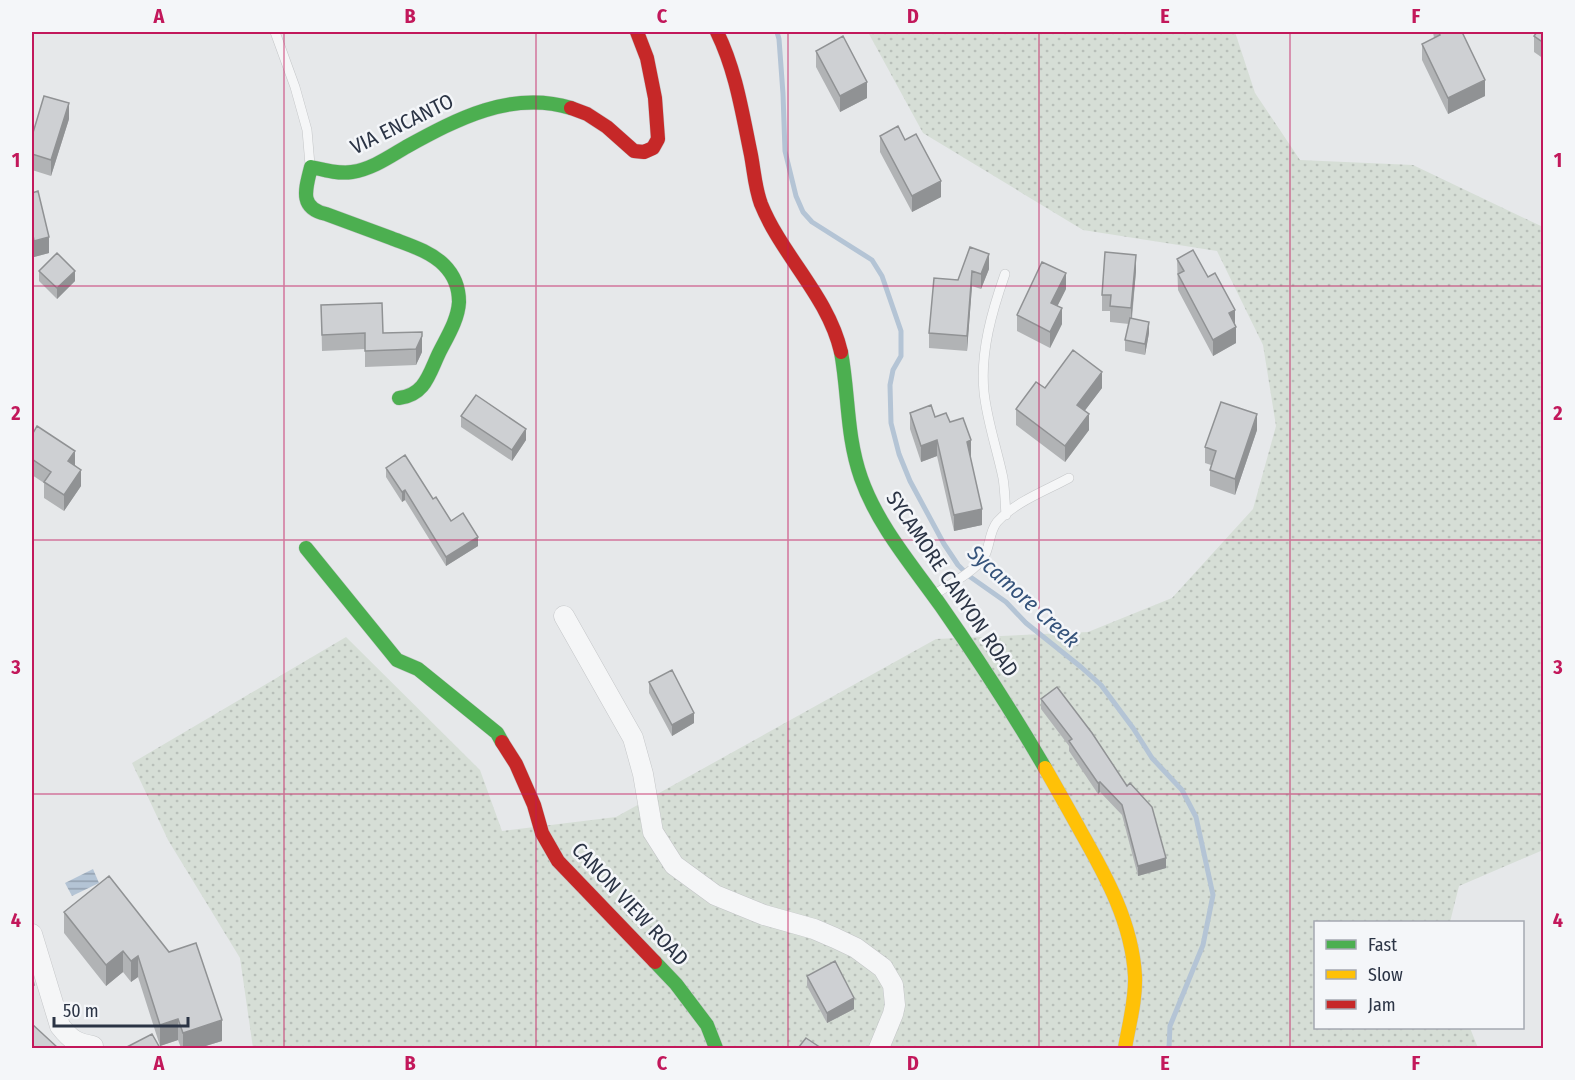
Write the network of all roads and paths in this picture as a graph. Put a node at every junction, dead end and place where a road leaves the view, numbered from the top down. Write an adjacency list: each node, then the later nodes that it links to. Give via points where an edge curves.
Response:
1 (275, 32): 4 (lane, via 307,130)
2 (637, 32): 4 (street, VIA ENCANTO, via 650,70 656,105 658,139 650,151 633,151 596,119 576,110 530,102 505,104 458,119 370,167 349,172)
3 (717, 32): 10 (street, SYCAMORE CANYON ROAD, via 736,77 763,206 815,292 837,338 851,443 860,477 879,517)
4 (311, 167): 6 (street, via 305,195 310,208 424,250 443,264 458,289 457,316 425,383 419,392)
5 (1005, 274): 8 (lane, via 989,329 984,392 1003,480)
6 (399, 398)
7 (1069, 478): 8 (lane)
8 (1006, 515): 10 (lane, via 996,524 984,556 972,569)
9 (306, 548): 14 (street, CANON VIEW ROAD, via 397,660 418,669 497,733 516,764 542,833 558,861 676,984 708,1024)
10 (933, 595): 16 (street, SYCAMORE CANYON ROAD, via 1041,760 1119,909 1135,976)
11 (564, 616): 15 (street, via 633,738 653,832 674,866 715,895 835,938 883,968 893,985 895,1005)
12 (32, 934): 13 (street, via 60,1026 78,1043)
13 (93, 1047)
14 (716, 1048)
15 (879, 1048)
16 (1125, 1048)

